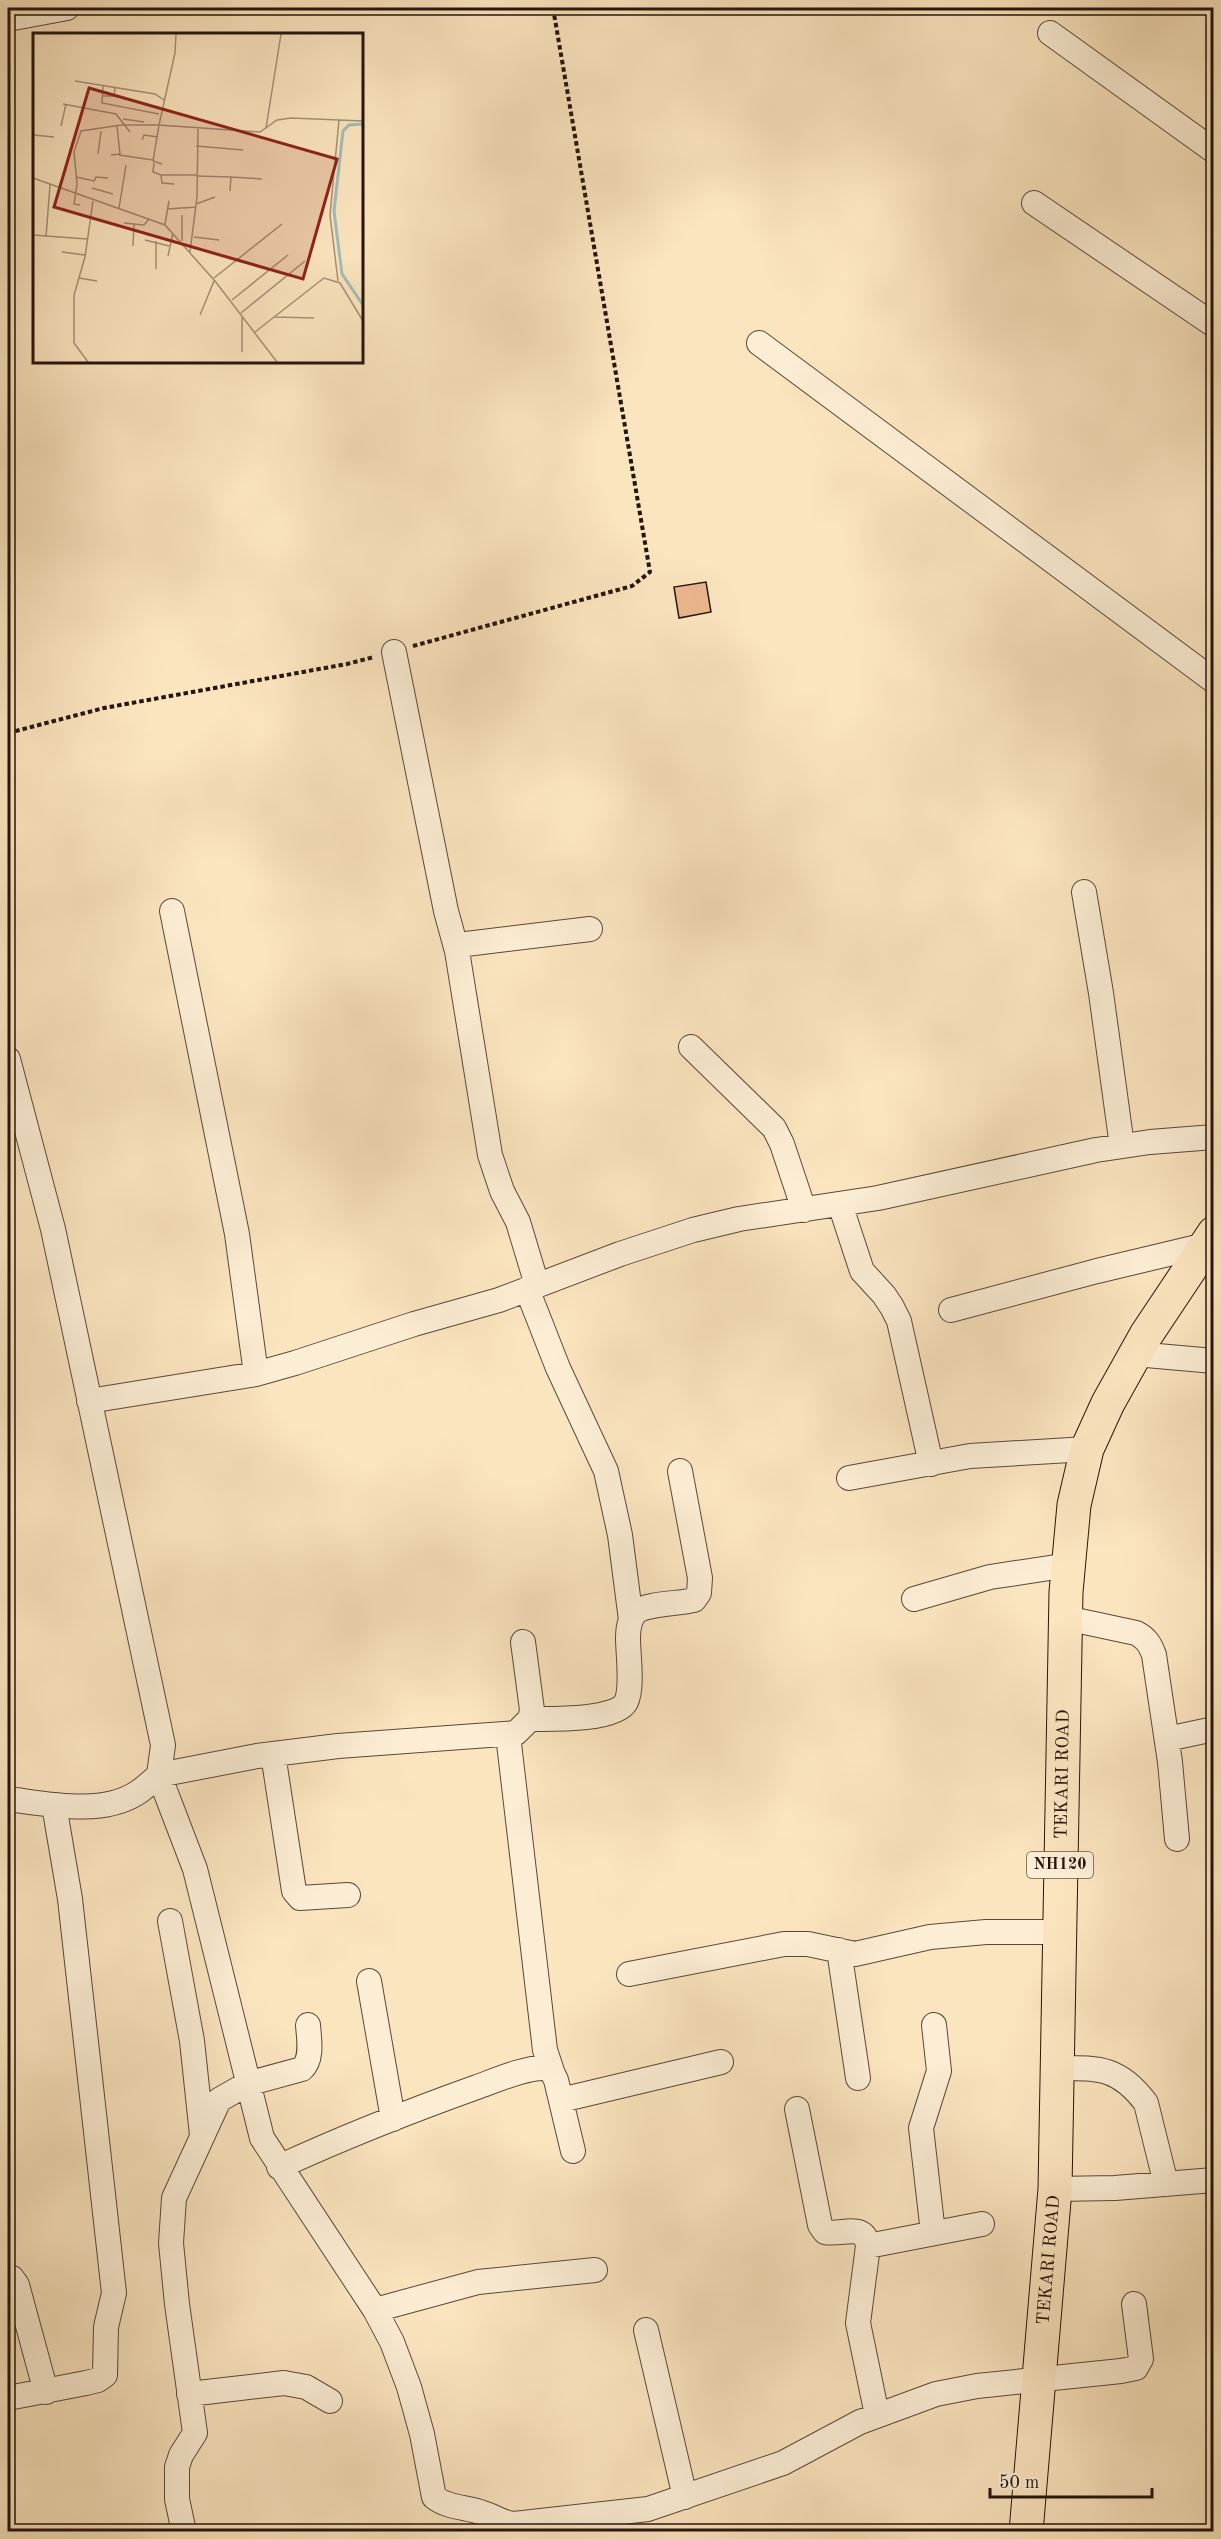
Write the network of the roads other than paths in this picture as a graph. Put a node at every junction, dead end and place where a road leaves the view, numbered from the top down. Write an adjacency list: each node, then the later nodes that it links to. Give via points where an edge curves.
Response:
1 (67, 8): 2 (street)
2 (8, 19)
3 (1050, 33): 4 (street)
4 (1214, 151)
5 (1034, 203): 6 (street)
6 (1214, 325)
7 (759, 343): 9 (street)
8 (394, 652): 13 (street)
9 (1214, 681)
10 (1084, 892): 17 (street)
11 (172, 910): 25 (street, via 237,1234)
12 (590, 929): 13 (street, via 466,944)
13 (457, 951): 21 (street, via 490,1155 518,1222)
14 (691, 1047): 19 (street, via 774,1128)
15 (8, 1059): 26 (street, via 53,1229)
16 (1214, 1137): 17 (street)
17 (1122, 1146): 18 (street)
18 (840, 1204): 19 (street); 28 (street, via 861,1271 884,1295 898,1321)
19 (804, 1210): 21 (street, via 693,1230)
20 (1210, 1239): 22 (street); 23 (highway, TEKARI ROAD / NH120)
21 (532, 1287): 25 (street); 34 (street, via 558,1368 606,1471 620,1535)
22 (951, 1310)
23 (1135, 1354): 24 (street); 27 (highway, TEKARI ROAD / NH120)
24 (1214, 1361)
25 (256, 1374): 26 (street)
26 (89, 1401): 41 (street, via 163,1746)
27 (1087, 1449): 28 (street, via 970,1456); 31 (highway, TEKARI ROAD / NH120, via 1074,1505)
28 (931, 1464): 30 (street)
29 (680, 1471): 34 (street, via 700,1578 699,1593 694,1600 681,1604 647,1607 636,1612)
30 (849, 1478)
31 (1069, 1565): 32 (street, via 990,1576); 33 (highway, TEKARI ROAD / NH120)
32 (914, 1599)
33 (1066, 1618): 39 (street, via 1144,1637 1154,1655); 47 (highway, TEKARI ROAD / NH120)
34 (631, 1620): 36 (street, via 628,1692 619,1710 567,1719)
35 (523, 1642): 36 (street, via 533,1701)
36 (530, 1719): 38 (street, via 523,1729)
37 (1214, 1729): 39 (street)
38 (508, 1735): 40 (street, via 395,1741); 55 (street, via 545,2050)
39 (1167, 1739): 44 (street)
40 (273, 1754): 41 (street); 45 (street, via 294,1891 307,1899)
41 (159, 1775): 43 (street, via 136,1793 109,1805); 57 (street, via 195,1869)
42 (8, 1799): 43 (street)
43 (54, 1805): 76 (street, via 70,1899 114,2293 106,2327 105,2374 98,2380)
44 (1177, 1839)
45 (348, 1895)
46 (170, 1921): 61 (street, via 192,2041)
47 (1058, 1932): 48 (street, via 940,1936 864,1953); 54 (highway, TEKARI ROAD / NH120)
48 (839, 1950): 49 (street, via 784,1944); 56 (street)
49 (629, 1974)
50 (369, 1981): 60 (street)
51 (308, 2025): 57 (street, via 307,2064 293,2072)
52 (934, 2025): 68 (street, via 939,2071 921,2128)
53 (721, 2062): 58 (street)
54 (1058, 2068): 65 (street, via 1108,2070 1140,2095 1146,2103); 66 (highway, TEKARI ROAD / NH120)
55 (552, 2071): 58 (street); 60 (street, via 544,2068 518,2073)
56 (858, 2078)
57 (247, 2084): 61 (street, via 219,2100); 63 (street, via 262,2138)
58 (561, 2100): 62 (street)
59 (797, 2109): 69 (street, via 820,2225 833,2234 862,2232)
60 (393, 2120): 63 (street)
61 (202, 2135): 77 (street, via 172,2210 171,2243)
62 (573, 2151)
63 (279, 2167): 73 (street)
64 (1214, 2180): 65 (street)
65 (1166, 2184): 66 (street)
66 (1055, 2189): 75 (highway, TEKARI ROAD / NH120)
67 (982, 2224): 68 (street)
68 (933, 2233): 69 (street)
69 (868, 2246): 80 (street, via 858,2323)
70 (595, 2270): 73 (street, via 478,2282)
71 (8, 2278): 76 (street, via 17,2285)
72 (1134, 2304): 75 (street, via 1141,2359 1136,2367 1121,2372)
73 (375, 2310): 81 (street, via 409,2388 422,2434 430,2488 441,2503 514,2524 618,2514)
74 (646, 2330): 81 (street)
75 (1038, 2379): 80 (street, via 936,2394); 83 (highway, TEKARI ROAD / NH120)
76 (46, 2392): 78 (street)
77 (189, 2394): 79 (street, via 284,2383 306,2387); 82 (street, via 195,2433 181,2455 176,2481)
78 (8, 2398)
79 (330, 2401)
80 (877, 2415): 81 (street, via 783,2463)
81 (685, 2497)
82 (184, 2532)
83 (1026, 2532)

